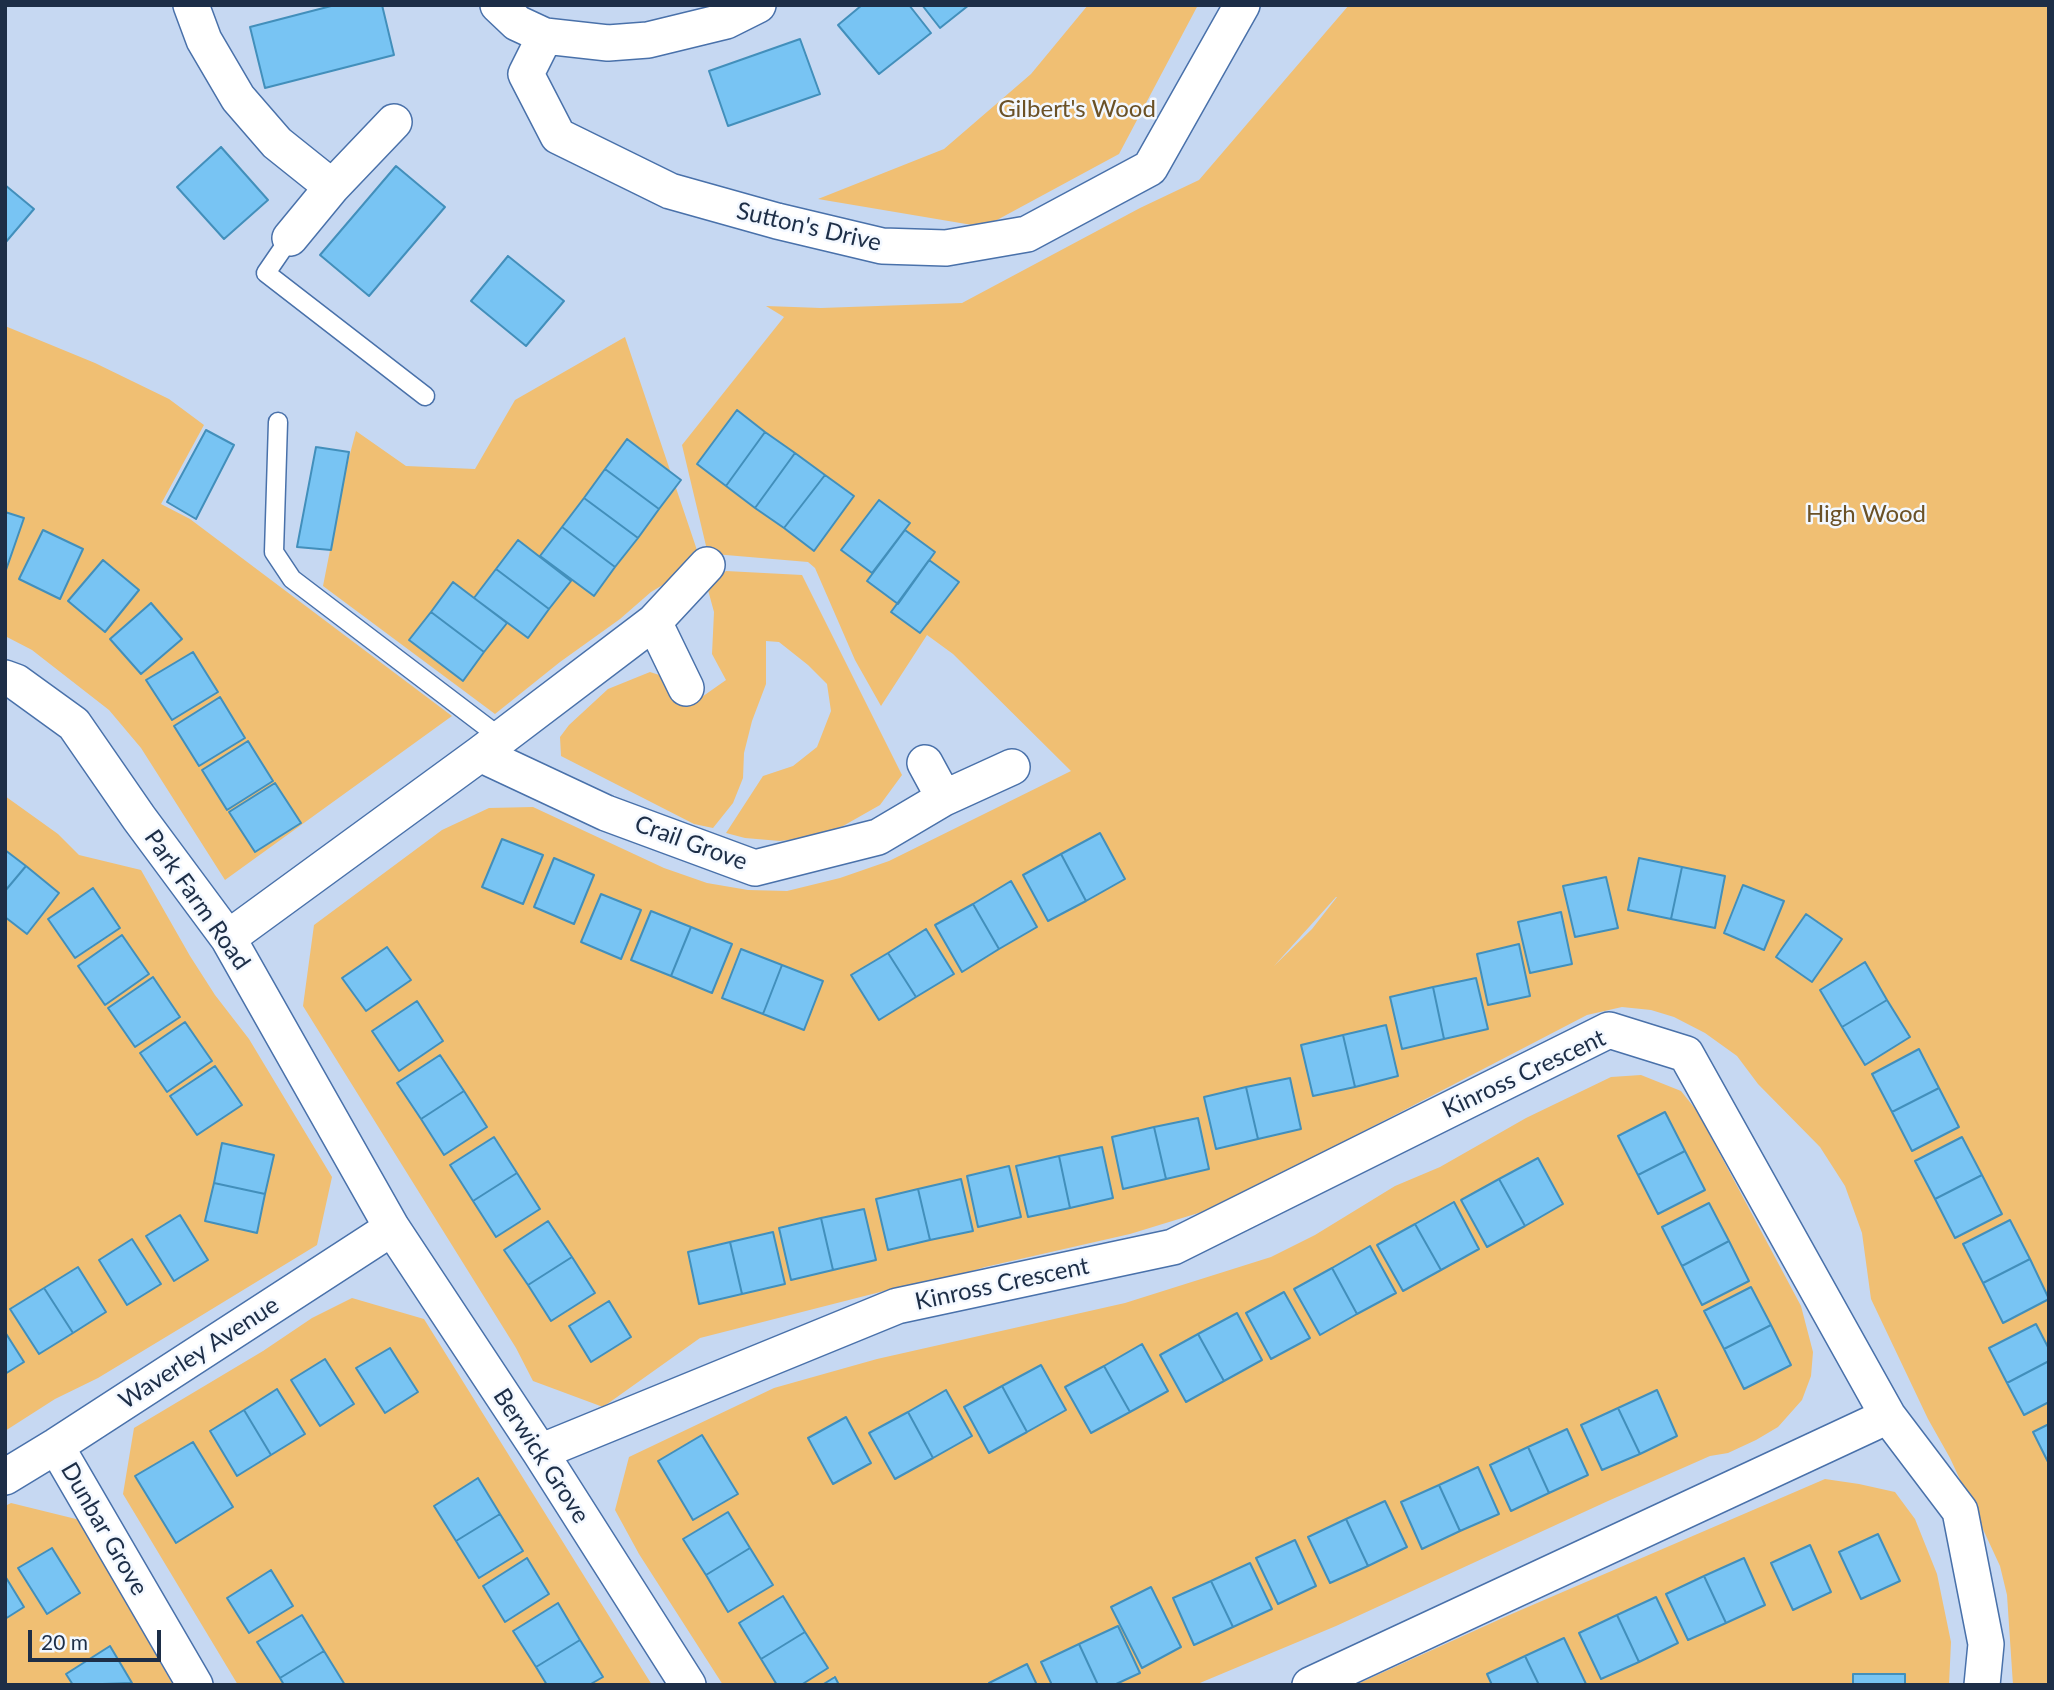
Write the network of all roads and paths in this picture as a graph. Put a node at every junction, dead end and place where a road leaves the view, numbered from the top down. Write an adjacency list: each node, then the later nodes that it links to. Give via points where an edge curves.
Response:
1 (191, 5): 8 (street, via 204,40 238,98 277,143)
2 (498, 5): 6 (street, via 517,23)
3 (758, 5): 5 (street, via 726,21)
4 (1242, 5): 6 (street, Sutton's Drive, via 1150,168 1027,234 946,248 882,246 670,191 558,136 526,74)
5 (707, 15): 6 (street, via 648,40 608,43)
6 (545, 36)
7 (394, 122): 8 (street)
8 (332, 187): 9 (street)
9 (290, 238): 10 (lane, via 266,273)
10 (425, 396)
11 (278, 422): 16 (lane, via 274,552 292,579)
12 (707, 565): 13 (street)
13 (654, 622): 15 (street); 16 (street)
14 (5, 678): 20 (street, Park Farm Road, via 74,724)
15 (686, 688)
16 (490, 746): 19 (street, Crail Grove, via 606,813 755,868 878,837); 20 (street)
17 (925, 763): 19 (street)
18 (1012, 767): 19 (street, Crail Grove)
19 (944, 798)
20 (228, 938): 21 (street, Park Farm Road)
21 (392, 1228): 23 (street, Waverley Avenue); 24 (street, Berwick Grove)
22 (1888, 1416): 24 (street, Kinross Crescent, via 1686,1054 1609,1030 1173,1247 897,1306); 28 (street); 29 (street, Kinross Crescent, via 1960,1511 1986,1644)
23 (56, 1446): 25 (street, Waverley Avenue); 26 (street, Dunbar Grove)
24 (540, 1452): 27 (street, Berwick Grove)
25 (5, 1477)
26 (195, 1685)
27 (688, 1685)
28 (1310, 1685)
29 (1982, 1685)

